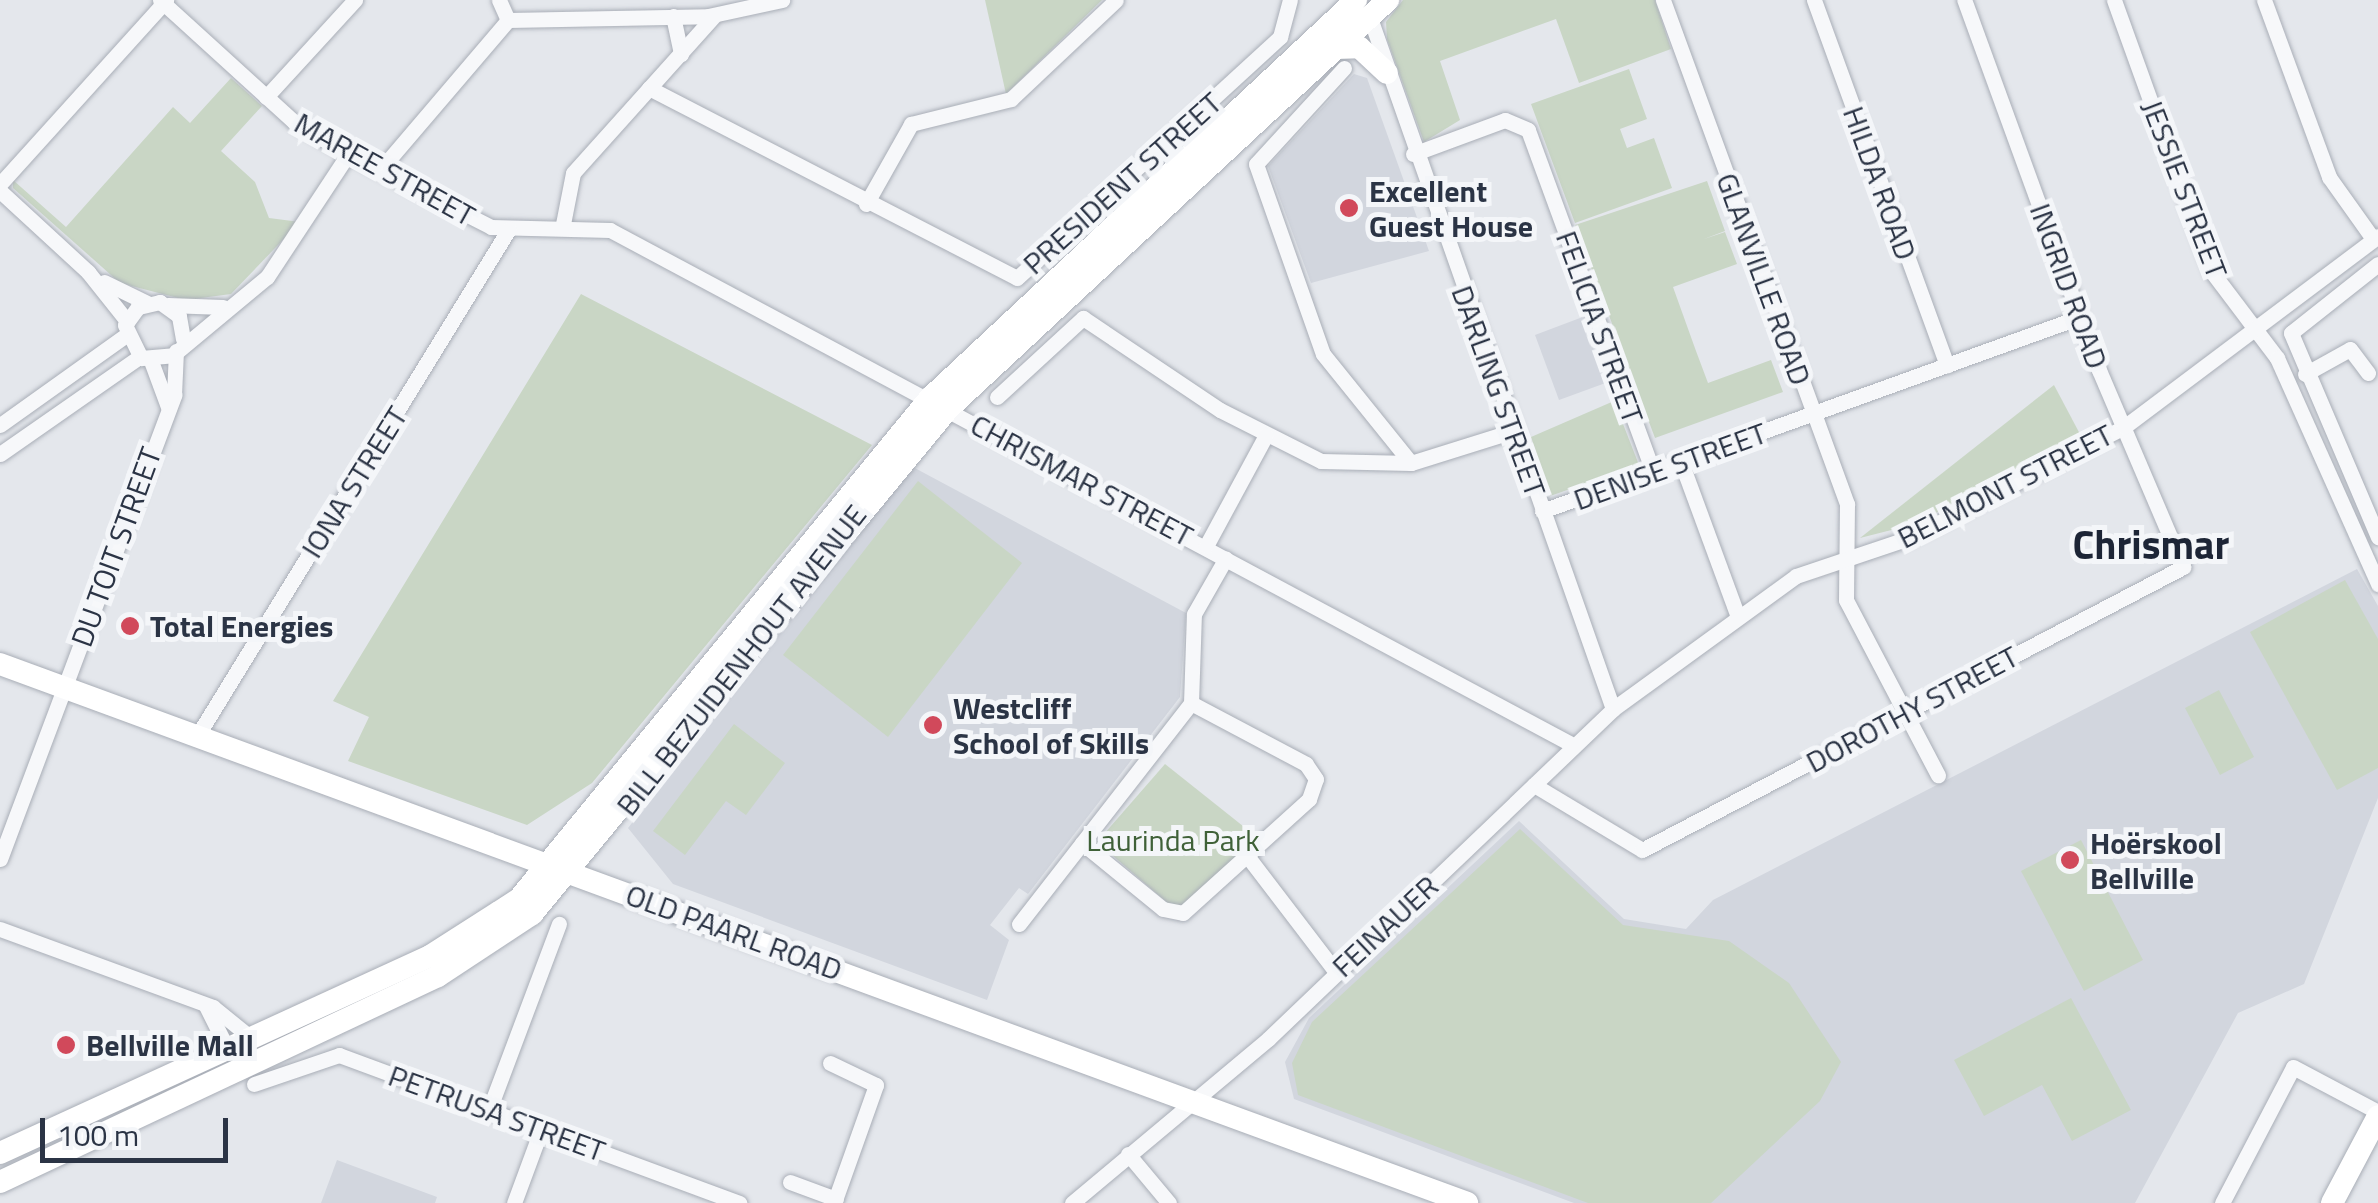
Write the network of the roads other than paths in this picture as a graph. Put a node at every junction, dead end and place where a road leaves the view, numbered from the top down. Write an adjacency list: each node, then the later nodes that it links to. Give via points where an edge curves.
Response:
1 (355, 0): 22 (street)
2 (498, 0): 17 (street)
3 (782, 0): 15 (street)
4 (1116, 0): 27 (street, via 1011,99 911,124)
5 (1290, 0): 27 (street, PRESIDENT STREET, via 1280,38 1026,276 1008,278)
6 (1388, 0): 13 (main road, BILL BEZUIDENHOUT AVENUE)
7 (1663, 0): 48 (street, GLANVILLE ROAD)
8 (1814, 0): 42 (street, HILDA ROAD)
9 (1964, 0): 37 (street, INGRID ROAD)
10 (2114, 0): 38 (street, JESSIE STREET, via 2212,272)
11 (2264, 0): 31 (street, via 2329,177)
12 (163, 1): 22 (street, MAREE STREET); 26 (street)
13 (1363, 5): 19 (main road, BILL BEZUIDENHOUT AVENUE); 20 (street, DARLING STREET); 46 (main road, BILL BEZUIDENHOUT AVENUE)
14 (643, 8): 16 (street); 17 (street)
15 (715, 15): 16 (street); 18 (street)
16 (673, 16): 18 (street)
17 (508, 20): 25 (street)
18 (681, 54): 21 (street)
19 (1340, 58): 20 (main road, via 1366,50); 46 (main road, BILL BEZUIDENHOUT AVENUE); 55 (street, via 1256,164 1323,354)
20 (1387, 73): 24 (street, DARLING STREET)
21 (649, 88): 27 (street, PRESIDENT STREET); 28 (street, via 570,178)
22 (266, 97): 23 (street, MAREE STREET)
23 (348, 154): 25 (street, MAREE STREET); 36 (street, via 274,270)
24 (1413, 154): 51 (street, DARLING STREET); 56 (street, FELICIA STREET, via 1506,120 1528,130)
25 (380, 170): 30 (street, MAREE STREET)
26 (0, 187): 33 (street)
27 (866, 204)
28 (563, 224): 29 (street, MAREE STREET); 30 (street, MAREE STREET)
29 (592, 224): 46 (street, CHRISMAR STREET)
30 (509, 230): 70 (street, IONA STREET)
31 (2376, 238): 38 (street, BELMONT STREET)
32 (2378, 264): 44 (street, via 2294,327)
33 (88, 272): 34 (street); 39 (street, DU TOIT STREET)
34 (147, 303): 35 (street); 39 (street)
35 (168, 305): 36 (street); 40 (street)
36 (231, 305): 40 (street)
37 (2080, 318): 42 (street, DENISE STREET); 50 (street, INGRID ROAD)
38 (2256, 326): 50 (street, BELMONT STREET); 63 (street, JESSIE STREET)
39 (126, 329): 41 (street, DU TOIT STREET); 49 (street)
40 (180, 346): 41 (street); 47 (street, DU TOIT STREET)
41 (145, 359): 47 (street, DU TOIT STREET); 53 (street)
42 (1947, 366): 48 (street, DENISE STREET)
43 (2368, 373): 44 (street, via 2350,349)
44 (2306, 374): 58 (street)
45 (997, 397): 52 (street, via 1088,318)
46 (939, 403): 59 (street, CHRISMAR STREET); 77 (main road, BILL BEZUIDENHOUT AVENUE, via 793,556)
47 (168, 407): 66 (street, DU TOIT STREET)
48 (1813, 414): 54 (street, DENISE STREET); 61 (street, GLANVILLE ROAD, via 1847,504)
49 (0, 425)
50 (2124, 427): 61 (street, BELMONT STREET, via 1909,538); 62 (street, INGRID ROAD)
51 (1513, 430): 55 (street); 57 (street, DARLING STREET)
52 (1266, 436): 55 (street, via 1321,461); 59 (street)
53 (0, 454)
54 (1681, 462): 56 (street, DENISE STREET); 64 (street)
55 (1411, 464)
56 (1653, 472): 57 (street, DENISE STREET)
57 (1542, 512): 68 (street, DARLING STREET)
58 (2376, 526)
59 (1206, 546): 60 (street, CHRISMAR STREET)
60 (1226, 558): 67 (street, via 1192,624); 71 (street, CHRISMAR STREET)
61 (1844, 559): 64 (street, BELMONT STREET, via 1796,576); 69 (street, GLANVILLE ROAD, via 1846,600)
62 (2183, 568): 69 (street, DOROTHY STREET)
63 (2378, 584)
64 (1738, 617): 68 (street, BELMONT STREET)
65 (0, 664): 66 (main road, OLD PAARL ROAD)
66 (65, 688): 70 (main road, OLD PAARL ROAD); 76 (street, DU TOIT STREET)
67 (1191, 703): 74 (street); 75 (street, via 1314,773 1310,799)
68 (1614, 708): 71 (street, BELMONT STREET)
69 (1905, 713): 72 (street, GLANVILLE ROAD); 73 (street, DOROTHY STREET, via 1642,850)
70 (199, 734): 77 (main road, OLD PAARL ROAD)
71 (1568, 743): 73 (street, FEINAUER)
72 (1938, 775)
73 (1534, 785): 81 (street, FEINAUER)
74 (1082, 843): 75 (street, via 1178,914); 79 (street)
75 (1248, 857): 81 (street)
76 (0, 859)
77 (564, 868): 83 (main road, BILL BEZUIDENHOUT AVENUE, via 456,942); 84 (main road, BILL BEZUIDENHOUT AVENUE, via 466,961); 88 (main road, OLD PAARL ROAD)
78 (559, 924): 89 (street)
79 (1020, 924)
80 (0, 929): 82 (street)
81 (1336, 972): 88 (street, FEINAUER)
82 (206, 1006): 83 (street); 85 (street)
83 (250, 1037): 85 (main road, BILL BEZUIDENHOUT AVENUE)
84 (295, 1042): 85 (main road, via 243,1056); 94 (main road, BILL BEZUIDENHOUT AVENUE)
85 (226, 1048): 92 (main road, BILL BEZUIDENHOUT AVENUE)
86 (830, 1063): 96 (street, via 876,1085)
87 (254, 1084): 89 (street, PETRUSA STREET, via 334,1055)
88 (1192, 1100): 93 (street, FEINAUER); 101 (main road, OLD PAARL ROAD)
89 (489, 1110): 91 (street, PETRUSA STREET)
90 (2378, 1114): 102 (street, via 2293,1067); 103 (main road)
91 (541, 1130): 97 (street); 98 (street, PETRUSA STREET)
92 (0, 1153)
93 (1128, 1154): 99 (street, FEINAUER); 100 (street)
94 (0, 1182)
95 (790, 1182): 96 (street)
96 (835, 1201)
97 (514, 1203)
98 (740, 1203)
99 (1072, 1203)
100 (1169, 1203)
101 (1466, 1203)
102 (2222, 1203)
103 (2332, 1203)

